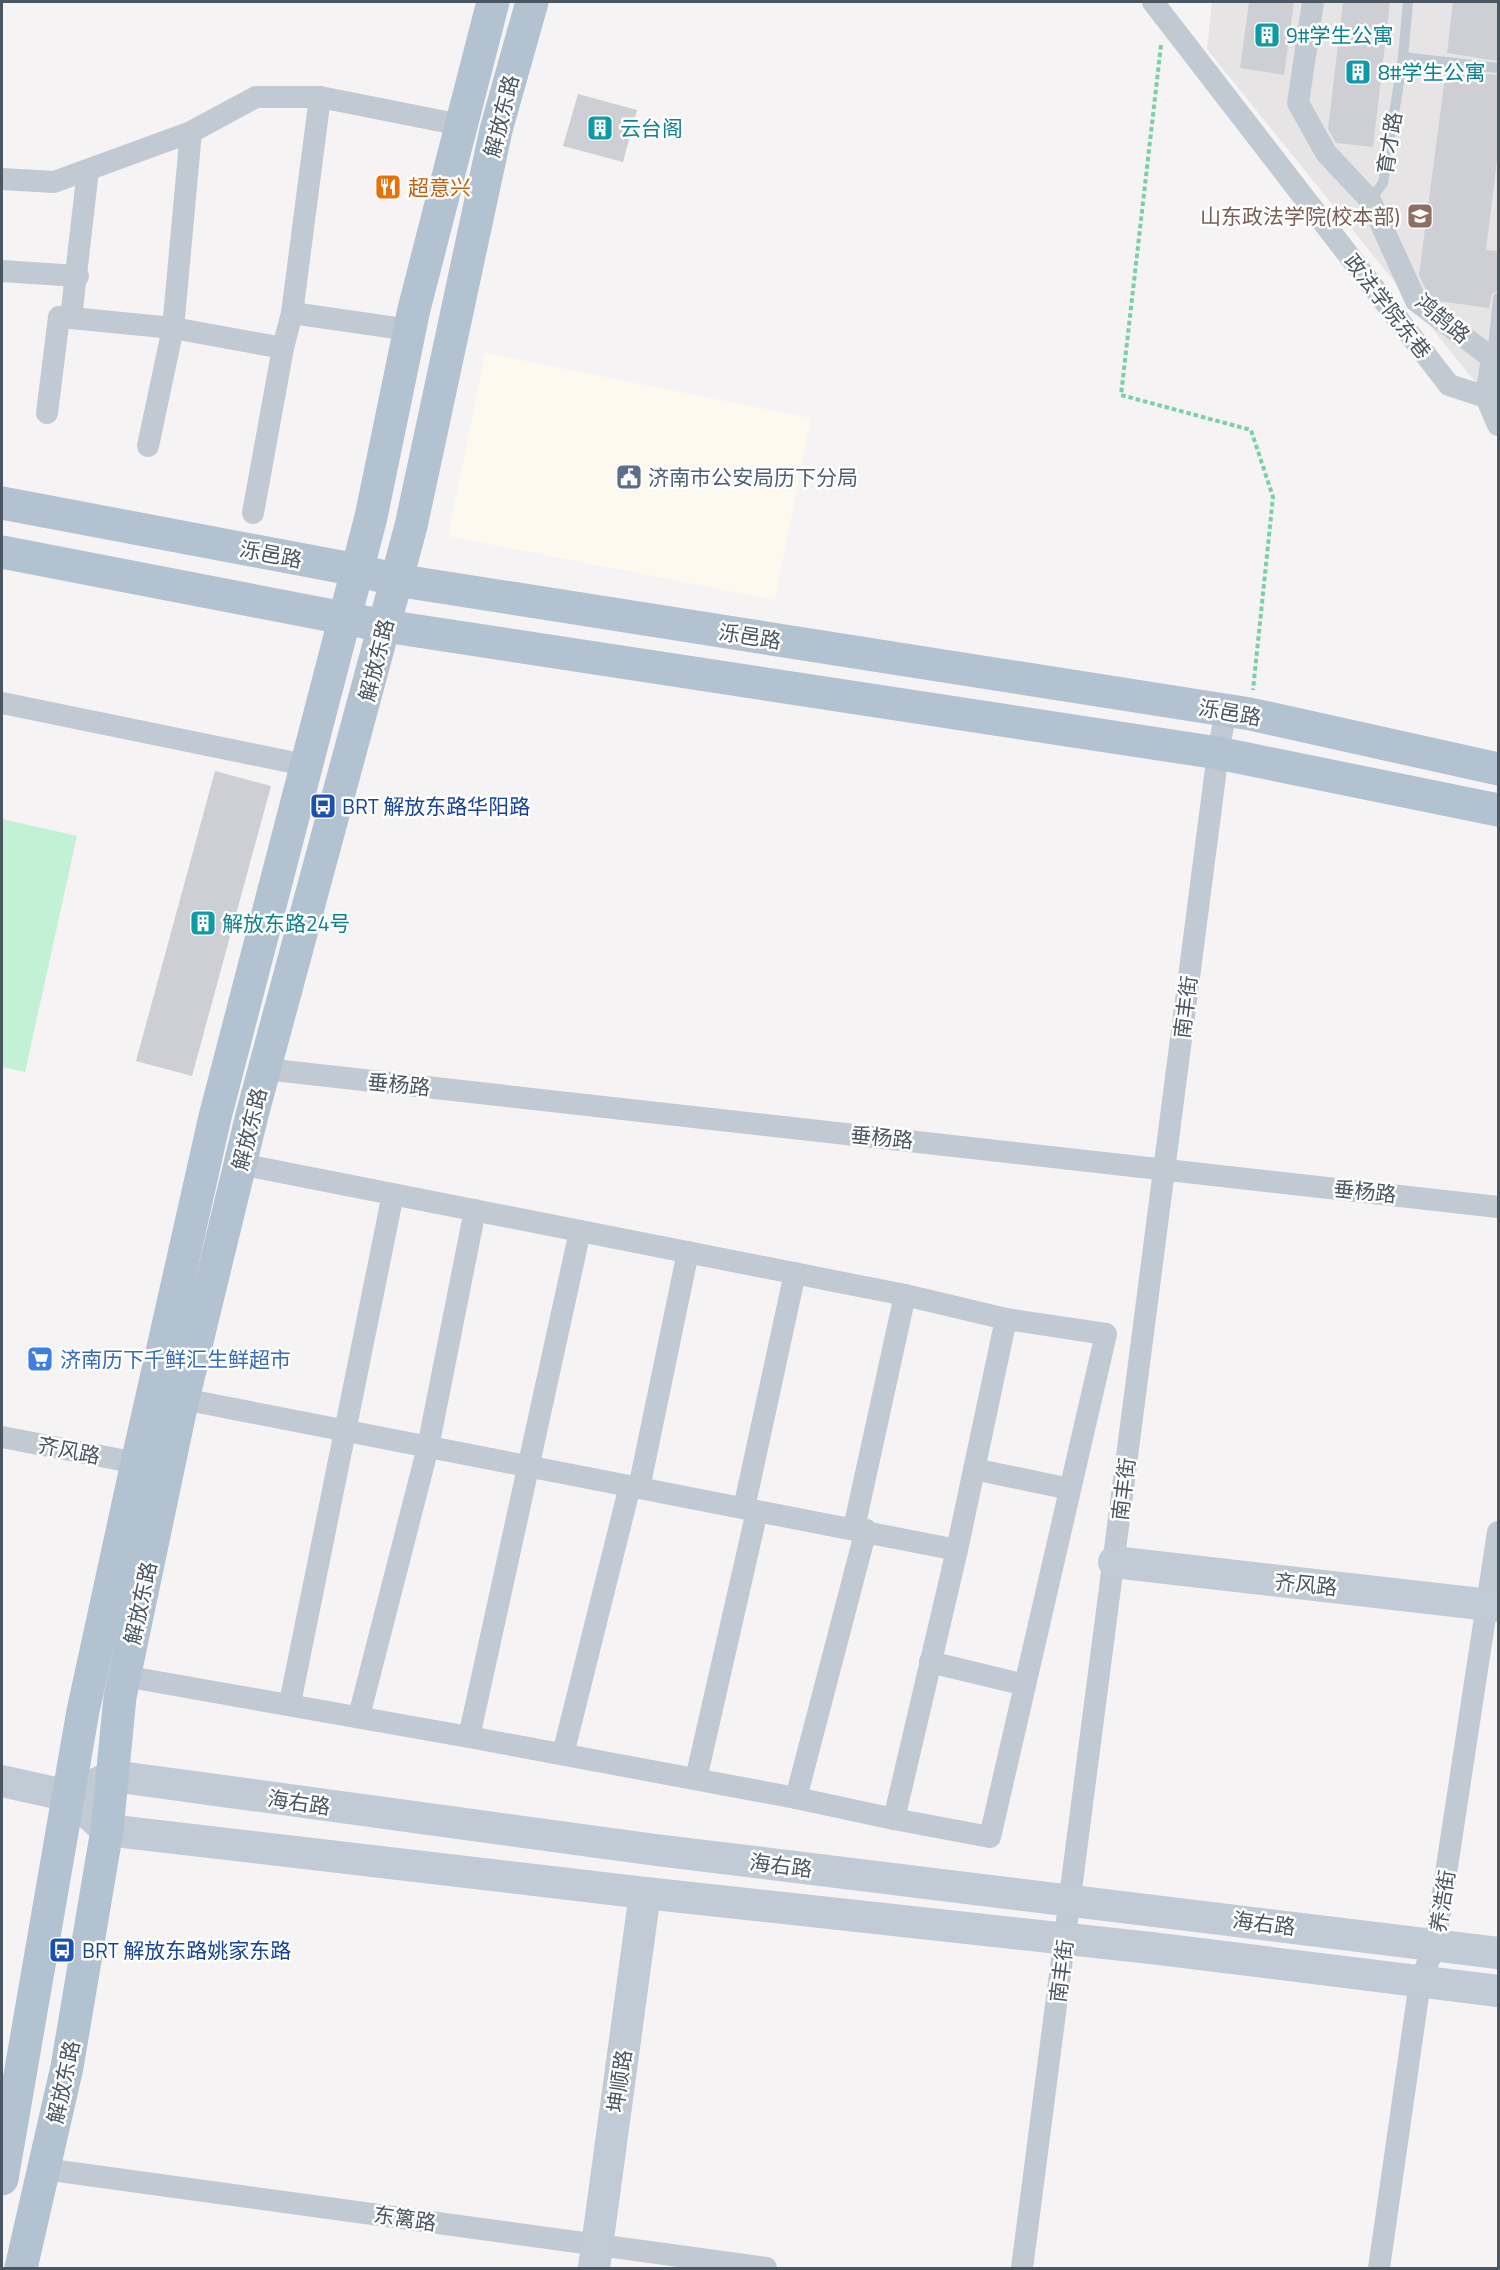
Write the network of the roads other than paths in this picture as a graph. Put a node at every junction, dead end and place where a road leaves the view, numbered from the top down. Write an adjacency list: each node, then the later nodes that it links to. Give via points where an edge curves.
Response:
1 (493, 2): 9 (main road, 解放东路)
2 (532, 2): 31 (main road, 解放东路, via 496,130)
3 (1153, 2): 23 (street, 政法学院东巷, via 1449,386)
4 (1313, 2): 13 (street, 育才路, via 1298,103 1326,153)
5 (1408, 2): 6 (lane, 育才路)
6 (1403, 57): 7 (lane); 13 (lane, 育才路, via 1383,183)
7 (1498, 68)
8 (320, 97): 9 (street); 10 (street, via 256,98); 17 (street)
9 (461, 125): 20 (main road, 解放东路)
10 (191, 132): 11 (street); 19 (street)
11 (88, 170): 12 (street, via 54,182); 15 (street)
12 (2, 180)
13 (1370, 200): 22 (street, 鸿鹄路, via 1416,301)
14 (2, 271): 15 (street)
15 (78, 276): 18 (street)
16 (1498, 298): 22 (lane)
17 (292, 312): 20 (street); 21 (street)
18 (71, 318): 19 (street); 24 (street, via 58,316)
19 (173, 328): 21 (street); 26 (street)
20 (410, 330): 30 (main road, 解放东路)
21 (283, 348): 28 (street)
22 (1495, 358): 23 (street)
23 (1485, 397): 25 (street)
24 (47, 413)
25 (1498, 425)
26 (148, 446)
27 (2, 503): 30 (main road, 泺邑路)
28 (253, 513)
29 (2, 552): 32 (main road, 泺邑路)
30 (357, 570): 31 (main road, 泺邑路); 32 (main road, 解放东路)
31 (396, 580): 33 (main road, 解放东路); 35 (main road, 泺邑路)
32 (344, 617): 33 (main road, 泺邑路); 37 (main road, 解放东路)
33 (385, 626): 36 (main road, 泺邑路); 40 (main road, 解放东路)
34 (2, 703): 37 (street)
35 (1238, 712): 36 (street, 南丰街); 38 (main road, 泺邑路)
36 (1218, 753): 39 (main road, 泺邑路); 42 (street, 南丰街)
37 (305, 765): 55 (main road, 解放东路, via 215,1117)
38 (1498, 769)
39 (1498, 810)
40 (265, 1069): 41 (main road, 解放东路); 42 (street, 垂杨路)
41 (240, 1164): 43 (street); 51 (main road, 解放东路)
42 (1164, 1169): 44 (street, 垂杨路); 64 (street, 南丰街)
43 (393, 1194): 45 (street); 52 (street)
44 (1498, 1207)
45 (475, 1210): 46 (street); 54 (street)
46 (580, 1231): 47 (street); 56 (street)
47 (688, 1252): 48 (street); 58 (street)
48 (795, 1273): 49 (street); 60 (street)
49 (905, 1295): 50 (street); 61 (street)
50 (1006, 1319): 57 (street); 59 (street, via 1106,1334)
51 (183, 1399): 52 (street); 67 (main road, 解放东路)
52 (345, 1431): 54 (street); 69 (street)
53 (2, 1437): 55 (street, 齐风路)
54 (428, 1447): 56 (street); 70 (street)
55 (137, 1463): 76 (main road, 解放东路, via 83,1710)
56 (529, 1466): 58 (street); 71 (street)
57 (974, 1470): 59 (street); 63 (street)
58 (634, 1487): 60 (street); 72 (street)
59 (1070, 1490): 68 (street)
60 (751, 1509): 61 (street); 74 (street)
61 (860, 1529): 63 (street); 77 (street)
62 (1498, 1532): 65 (street, 养浩街)
63 (957, 1550): 66 (street)
64 (1113, 1562): 65 (main road, 齐风路); 81 (street, 南丰街)
65 (1493, 1605): 83 (street, 养浩街)
66 (930, 1662): 68 (street); 78 (street)
67 (124, 1676): 69 (street); 73 (main road, 解放东路)
68 (1025, 1685): 78 (street, via 990,1837)
69 (290, 1703): 70 (street)
70 (359, 1716): 71 (street)
71 (469, 1737): 72 (street)
72 (563, 1754): 74 (street)
73 (112, 1776): 76 (main road); 79 (main road, 解放东路); 81 (main road, 海右路, via 656,1850)
74 (696, 1779): 77 (street)
75 (2, 1781): 76 (main road)
76 (69, 1796): 79 (main road); 88 (main road, 解放东路)
77 (796, 1798): 78 (street)
78 (894, 1819)
79 (106, 1830): 80 (main road, 海右路); 87 (main road, 解放东路, via 68,2067)
80 (645, 1893): 82 (main road, 海右路); 89 (main road, 坤顺路)
81 (1070, 1899): 82 (street, 南丰街); 83 (main road, 海右路)
82 (1065, 1938): 85 (main road, 海右路); 92 (street, 南丰街)
83 (1435, 1945): 84 (main road, 海右路); 85 (street, 养浩街)
84 (1498, 1953)
85 (1420, 1982): 86 (main road, 海右路); 93 (street, 养浩街)
86 (1498, 1991)
87 (44, 2169): 89 (street, 东篱路); 90 (main road, 解放东路)
88 (2, 2179)
89 (595, 2256): 91 (street, 东篱路)
90 (21, 2268)
91 (766, 2268)
92 (1022, 2268)
93 (1379, 2268)

